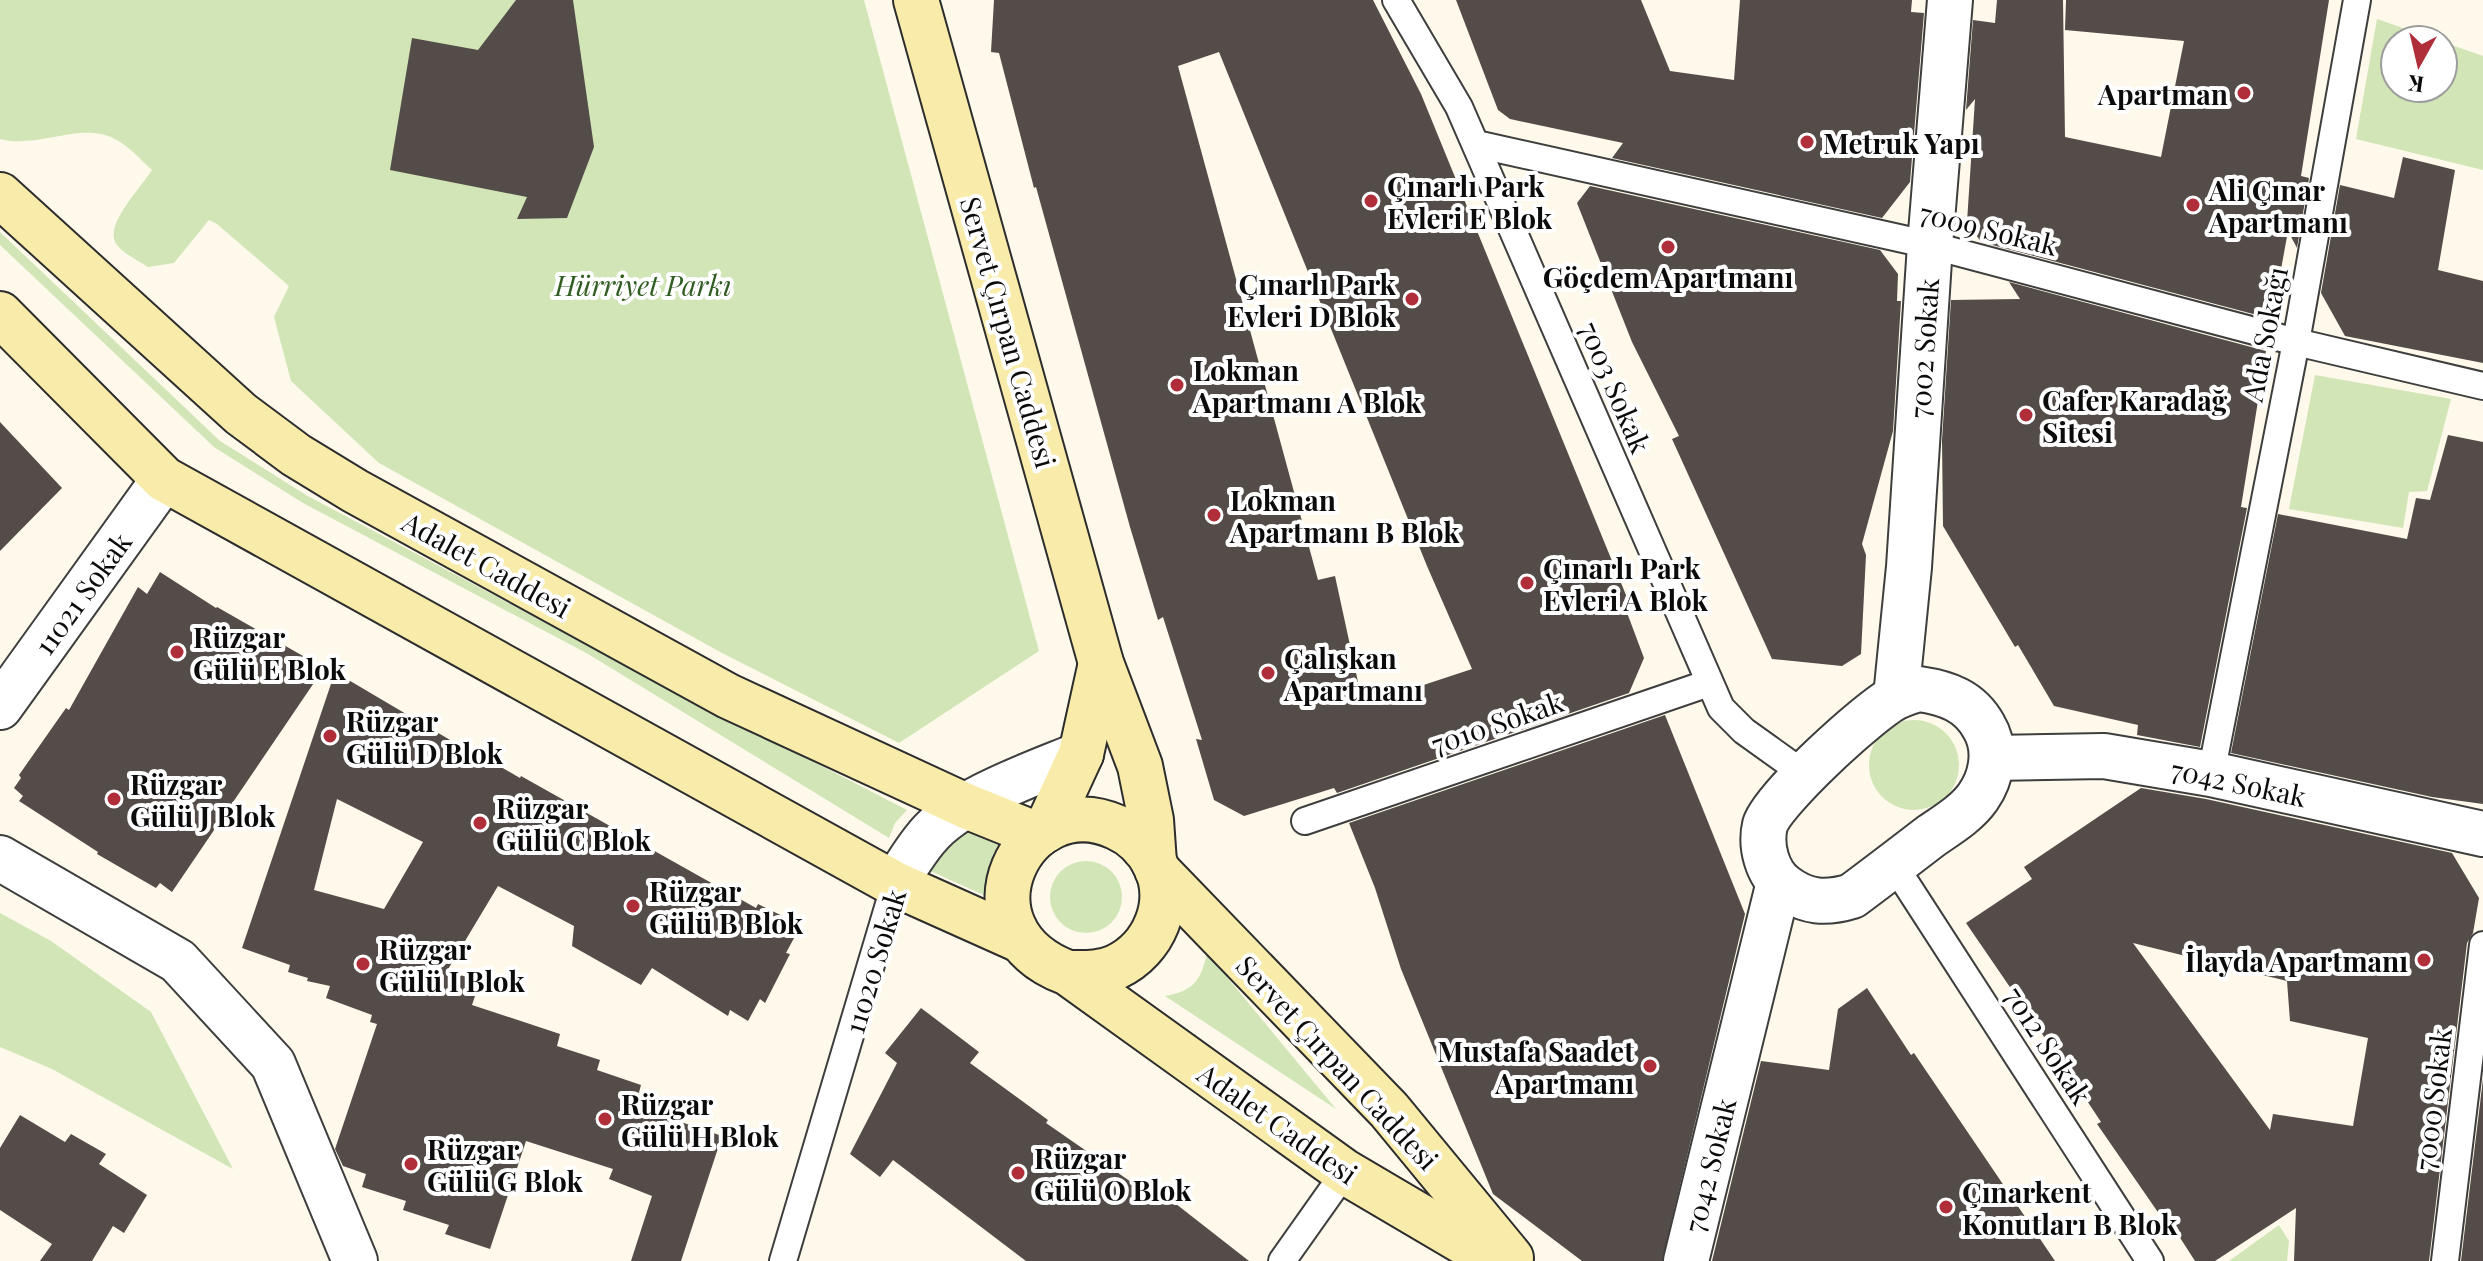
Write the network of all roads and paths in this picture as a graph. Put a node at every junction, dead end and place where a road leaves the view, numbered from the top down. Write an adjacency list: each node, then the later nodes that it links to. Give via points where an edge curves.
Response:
1 (916, 0): 12 (street, Servet Çırpan Caddesi)
2 (1396, 0): 5 (lane, 7003 Sokak)
3 (1950, 0): 7 (street, 7002 Sokak)
4 (2357, 0): 9 (lane, Ada Sokağı)
5 (1476, 144): 7 (lane, 7009 Sokak); 13 (lane, 7003 Sokak)
6 (0, 195): 20 (street, Adalet Caddesi, via 241,414 296,455 728,696)
7 (1930, 245): 9 (lane, 7009 Sokak); 14 (street, 7002 Sokak)
8 (0, 314): 11 (street, Adalet Caddesi)
9 (2296, 342): 10 (lane, 7009 Sokak); 19 (lane, Ada Sokağı)
10 (2483, 386)
11 (164, 479): 15 (street, 11021 Sokak); 28 (street, Adalet Caddesi)
12 (1101, 663): 16 (street, Servet Çırpan Caddesi); 26 (street, Servet Çırpan Caddesi, via 1140,766)
13 (1709, 683): 18 (lane, 7003 Sokak, via 1721,708 1744,731); 21 (lane, 7010 Sokak)
14 (1896, 697): 17 (street, via 1919,689 1960,701 1989,735); 18 (street)
15 (0, 707)
16 (1081, 754): 20 (street, 11020 Sokak); 22 (street, Servet Çırpan Caddesi)
17 (1992, 758): 19 (street, 7042 Sokak, via 2104,756); 25 (street, via 1977,799)
18 (1804, 774): 27 (street, via 1766,824 1763,845)
19 (2211, 774): 23 (street, 7042 Sokak)
20 (966, 806): 22 (street, Adalet Caddesi); 28 (street, 11020 Sokak, via 927,836)
21 (1305, 821)
22 (1042, 832): 26 (street, via 1076,820 1108,823 1143,846); 29 (street, via 1011,872 1010,919)
23 (2483, 834)
24 (0, 858): 33 (street, via 178,961 273,1064)
25 (1894, 865): 27 (street, via 1852,896 1834,902 1795,895); 39 (lane, 7012 Sokak)
26 (1156, 867): 31 (street, via 1162,893 1151,938 1115,968); 37 (street, Servet Çırpan Caddesi, via 1389,1110)
27 (1779, 882): 38 (street, 7042 Sokak)
28 (895, 884): 29 (street, Adalet Caddesi); 34 (lane, 11020 Sokak)
29 (1020, 940): 31 (street, Adalet Caddesi, via 1033,955)
30 (2483, 945): 40 (lane, 7000 Sokak)
31 (1068, 973): 32 (street, Adalet Caddesi)
32 (1345, 1172): 35 (lane); 36 (street, Adalet Caddesi)
33 (355, 1261)
34 (783, 1261)
35 (1282, 1261)
36 (1496, 1261)
37 (1513, 1261)
38 (1686, 1261)
39 (2150, 1261)
40 (2445, 1261)

